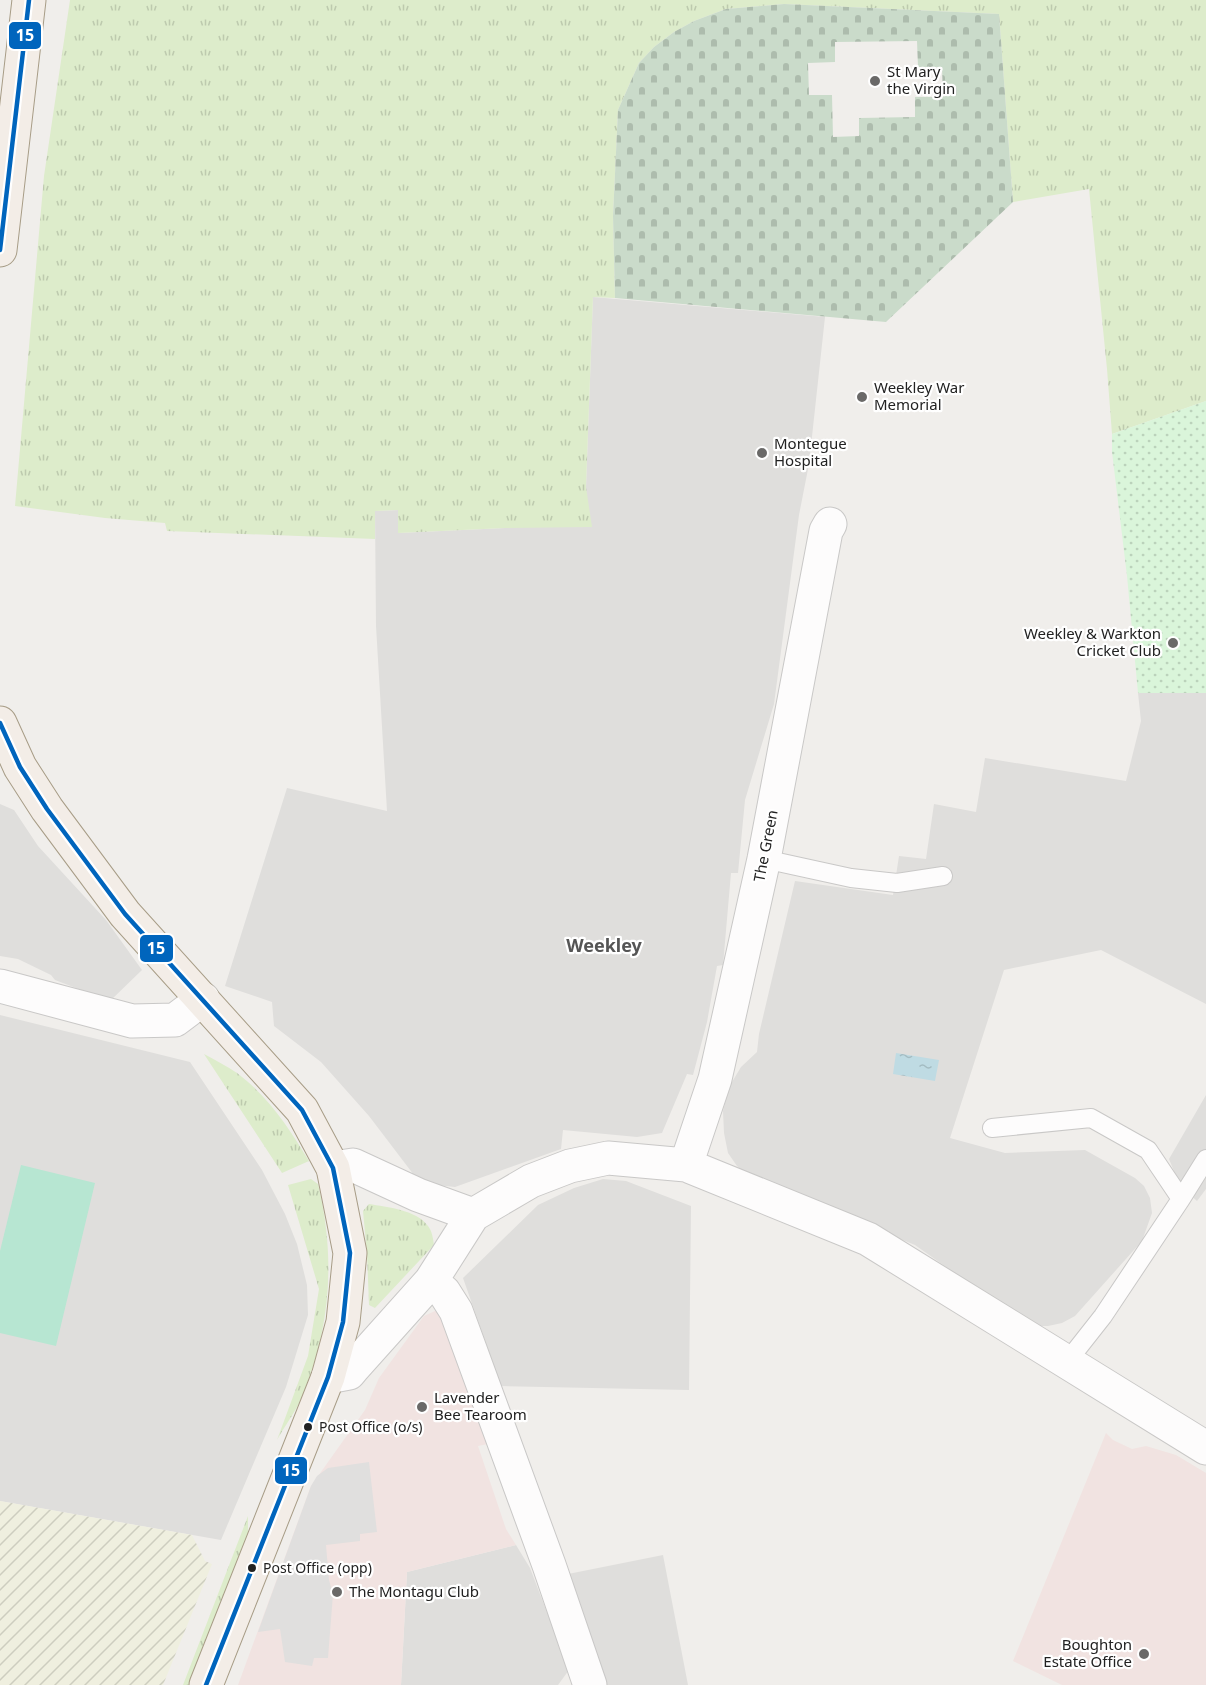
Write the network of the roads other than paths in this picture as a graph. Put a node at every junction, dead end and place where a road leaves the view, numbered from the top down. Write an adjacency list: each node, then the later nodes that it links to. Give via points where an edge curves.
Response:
1 (29, 0): 2 (main road)
2 (0, 250)
3 (830, 524): 5 (street, The Green)
4 (0, 723): 8 (main road, via 20,767 47,809 125,914)
5 (764, 859): 6 (lane, via 851,878 897,883); 11 (street, The Green, via 715,1078)
6 (943, 876)
7 (0, 986): 8 (street, via 132,1021 175,1020)
8 (203, 999): 12 (main road, via 302,1110)
9 (992, 1128): 13 (lane, via 1091,1118 1148,1150)
10 (1206, 1159): 13 (lane)
11 (686, 1165): 14 (street, via 608,1158 570,1166 531,1181); 16 (street, via 868,1239)
12 (333, 1168): 14 (street, via 353,1165); 17 (main road, via 350,1253 343,1322)
13 (1181, 1199): 16 (lane, via 1103,1316)
14 (473, 1215): 15 (street)
15 (431, 1281): 17 (street, via 349,1372); 20 (street, via 456,1311)
16 (1066, 1363): 18 (street)
17 (328, 1377): 19 (main road)
18 (1206, 1448)
19 (206, 1685)
20 (590, 1685)

